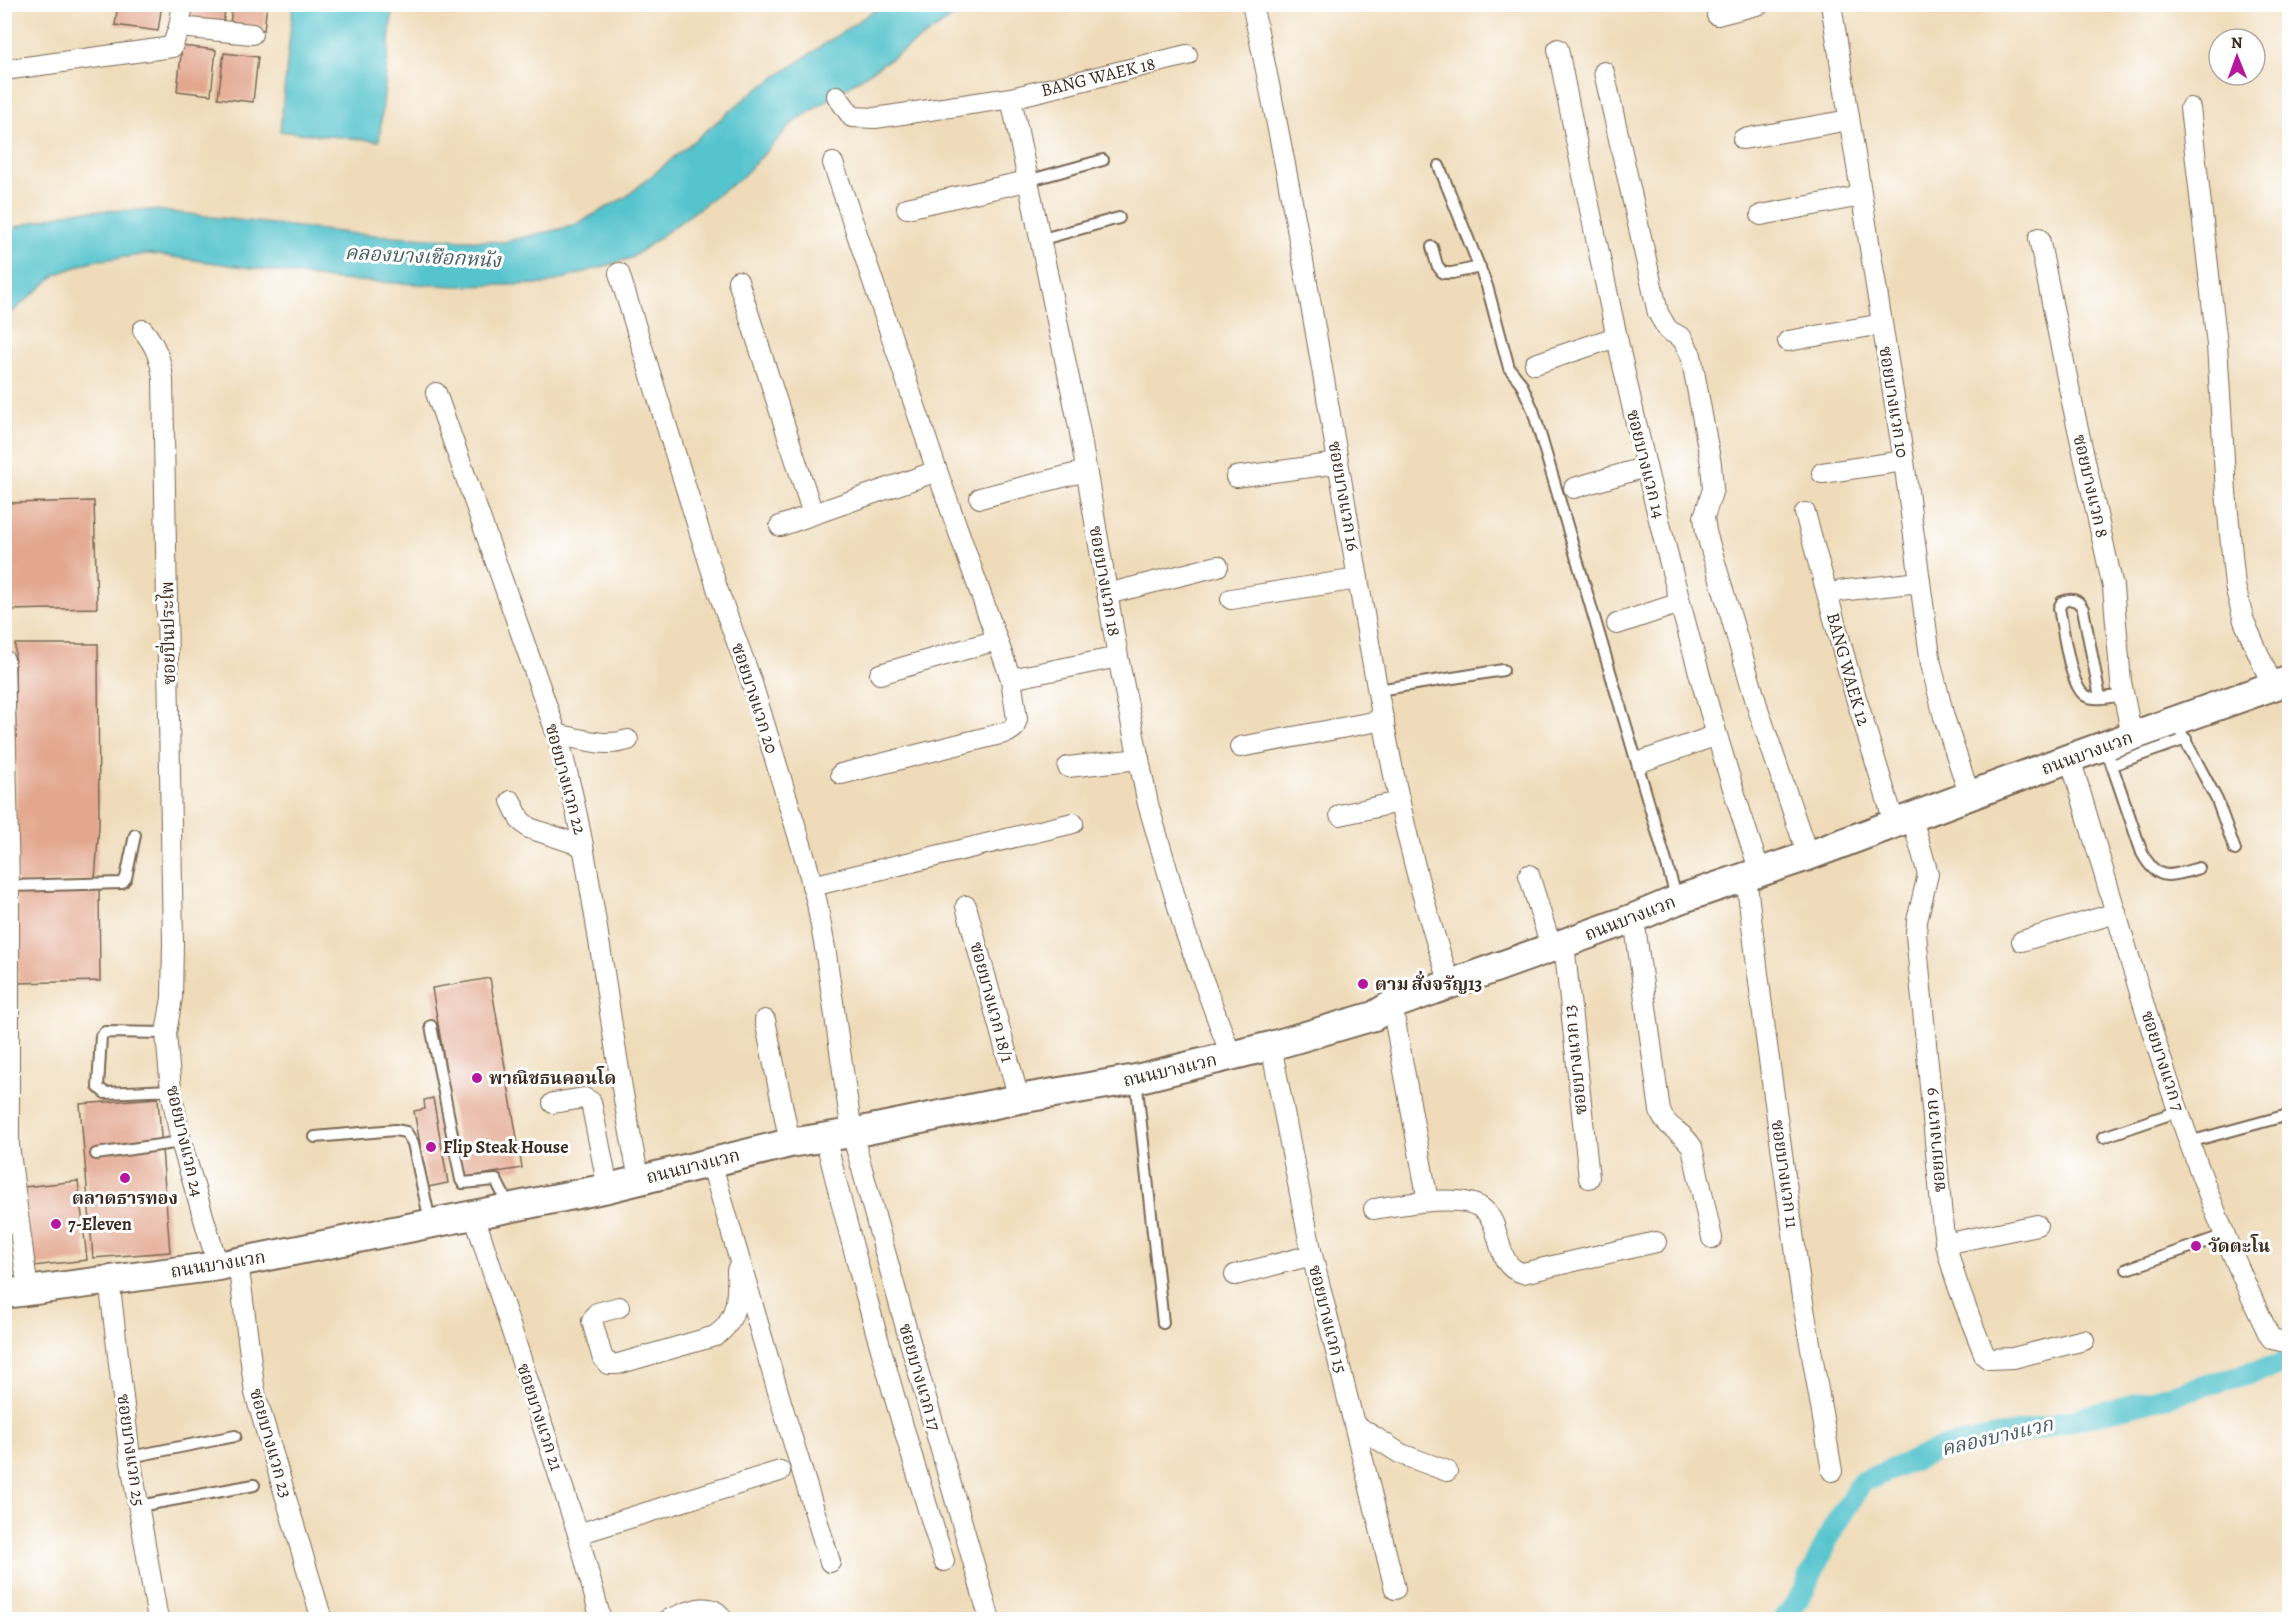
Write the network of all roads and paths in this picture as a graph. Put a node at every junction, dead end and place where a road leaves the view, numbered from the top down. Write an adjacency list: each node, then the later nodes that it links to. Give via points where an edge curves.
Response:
1 (183, 4): 6 (street)
2 (1252, 4): 38 (street, ซอยบางแวก 16, via 1310,293)
3 (1760, 4): 5 (street)
4 (1831, 4): 15 (street, ซอยบางแวก 10)
5 (1717, 15)
6 (179, 27): 7 (street); 10 (street, via 172,47)
7 (252, 34)
8 (1558, 49): 33 (street, ซอยบางแวก 14)
9 (1187, 55): 13 (street, BANG WAEK 18)
10 (4, 70)
11 (1604, 72): 90 (street, via 1658,313 1668,330 1682,338 1691,355 1713,481 1704,517 1706,532 1759,712)
12 (837, 96): 13 (street, BANG WAEK 18, via 852,117 860,118)
13 (1011, 98): 20 (street, ซอยบางแวก 18)
14 (2190, 108): 63 (street, via 2217,345 2235,586 2244,621)
15 (1849, 120): 16 (street); 21 (street, ซอยบางแวก 10)
16 (1743, 139)
17 (1104, 160): 20 (lane)
18 (833, 163): 40 (street)
19 (1439, 166): 28 (lane)
20 (1027, 181): 22 (street); 26 (street, ซอยบางแวก 18)
21 (1861, 196): 23 (street); 31 (street, ซอยบางแวก 10)
22 (907, 208)
23 (1761, 215)
24 (1119, 218): 26 (lane)
25 (2039, 238): 65 (street, ซอยบางแวก 8, via 2114,586)
26 (1039, 240): 41 (street, ซอยบางแวก 18)
27 (1432, 247): 28 (lane, via 1443,273)
28 (1480, 267): 96 (lane, via 1509,368 1533,410)
29 (619, 273): 95 (street, ซอยบางแวก 20, via 718,591 751,680)
30 (738, 281): 47 (street)
31 (1882, 324): 34 (street); 37 (street, ซอยบางแวก 10)
32 (143, 330): 101 (street, ซอยปิ่นประไพ, via 161,359 163,380)
33 (1616, 337): 35 (street); 39 (street, ซอยบางแวก 14)
34 (1788, 341)
35 (1535, 364)
36 (436, 393): 69 (street, ซอยบางแวก 22)
37 (1904, 461): 42 (street); 51 (street, ซอยบางแวก 10)
38 (1338, 464): 43 (street); 50 (street, ซอยบางแวก 16)
39 (1647, 467): 44 (street); 55 (street, ซอยบางแวก 14)
40 (937, 471): 47 (street); 57 (street)
41 (1086, 471): 45 (street); 53 (street, ซอยบางแวก 18)
42 (1822, 473)
43 (1236, 477)
44 (1574, 488)
45 (980, 498)
46 (1805, 513): 85 (street, BANG WAEK 12, via 1853,688)
47 (813, 514): 48 (street)
48 (780, 526)
49 (1218, 566): 53 (street)
50 (1358, 579): 54 (street); 64 (street, ซอยบางแวก 16)
51 (1920, 582): 52 (street); 81 (street, ซอยบางแวก 10, via 1931,664)
52 (1839, 591)
53 (1107, 594): 58 (street, ซอยบางแวก 18)
54 (1231, 599)
55 (1680, 603): 56 (street); 70 (street, ซอยบางแวก 14)
56 (1617, 624)
57 (997, 640): 61 (street); 62 (street)
58 (1118, 657): 62 (street); 77 (street, ซอยบางแวก 18)
59 (4, 660): 74 (street)
60 (1503, 670): 64 (lane)
61 (880, 674)
62 (1011, 680): 80 (street, via 1017,719 1008,732)
63 (2281, 683): 68 (main road, ถนนบางแวก)
64 (1378, 690): 67 (street, ซอยบางแวก 16)
65 (2124, 695): 66 (lane); 71 (street, ซอยบางแวก 8)
66 (2100, 697): 66 (lane, via 2083,609 2080,603 2068,599 2060,608 2074,679 2086,696)
67 (1384, 720): 73 (street); 83 (street, ซอยบางแวก 16)
68 (2180, 730): 71 (main road, ถนนบางแวก); 75 (lane); 89 (lane, via 2217,800)
69 (557, 735): 72 (street, via 605,745); 88 (street, ซอยบางแวก 22)
70 (1717, 735): 78 (street); 92 (street, ซอยบางแวก 14)
71 (2132, 736): 75 (main road, ถนนบางแวก)
72 (628, 740)
73 (1240, 747)
74 (6, 749): 94 (street)
75 (2109, 755): 76 (main road, ถนนบางแวก); 91 (lane, via 2150,869 2174,874)
76 (2070, 758): 81 (main road, ถนนบางแวก); 98 (street, ซอยบางแวก 7)
77 (1139, 759): 79 (street); 110 (street, ซอยบางแวก 18, via 1155,832 1185,931)
78 (1643, 760)
79 (1068, 768)
80 (841, 774)
81 (1970, 797): 85 (main road, ถนนบางแวก)
82 (511, 801): 88 (street, via 520,820 529,828)
83 (1400, 802): 84 (street); 103 (street, ซอยบางแวก 16)
84 (1340, 815)
85 (1904, 821): 90 (main road, ถนนบางแวก); 138 (street, ซอยบางแวก 9, via 1928,874 1916,934)
86 (1073, 823): 95 (street)
87 (135, 835): 94 (lane, via 122,883)
88 (583, 846): 127 (street, ซอยบางแวก 22)
89 (2235, 850)
90 (1808, 856): 92 (main road, ถนนบางแวก)
91 (2199, 868)
92 (1753, 874): 96 (main road, ถนนบางแวก); 155 (street, ซอยบางแวก 11, via 1801,1292)
93 (1529, 875): 102 (street, ซอยบางแวก 13)
94 (7, 877): 104 (street)
95 (812, 886): 117 (street, ซอยบางแวก 20, via 826,954)
96 (1677, 900): 99 (main road, ถนนบางแวก)
97 (966, 906): 113 (street, ซอยบางแวก 18/1)
98 (2116, 913): 100 (street); 115 (street, ซอยบางแวก 7)
99 (1634, 918): 102 (main road, ถนนบางแวก); 136 (street, via 1660,1111 1664,1121 1686,1136 1692,1147)
100 (2022, 941)
101 (173, 942): 108 (street, ซอยบางแวก 24, via 172,998)
102 (1557, 945): 103 (main road, ถนนบางแวก); 126 (street, ซอยบางแวก 13)
103 (1450, 983): 105 (main road, ถนนบางแวก)
104 (6, 999): 123 (street)
105 (1392, 1005): 109 (main road, ถนนบางแวก, via 1374,1016); 129 (street)
106 (765, 1020): 122 (street)
107 (431, 1026): 130 (lane, via 461,1180 496,1180)
108 (166, 1033): 112 (street, ซอยบางแวก 24); 112 (lane, via 105,1032 101,1036 98,1086 105,1093)
109 (1271, 1046): 110 (main road, ถนนบางแวก); 140 (street, ซอยบางแวก 15)
110 (1231, 1056): 111 (main road, ถนนบางแวก)
111 (1136, 1079): 113 (main road, ถนนบางแวก); 147 (lane)
112 (171, 1090): 120 (street, ซอยบางแวก 24)
113 (1019, 1099): 117 (main road, ถนนบางแวก)
114 (553, 1102): 128 (street, via 584,1098 591,1102)
115 (2179, 1111): 119 (lane); 121 (street, ซอยบางแวก 7)
116 (2288, 1115): 121 (lane)
117 (839, 1135): 122 (main road, ถนนบางแวก); 159 (street, via 875,1332); 167 (street, ซอยบางแวก 17, via 915,1360)
118 (315, 1137): 133 (lane, via 406,1132 413,1143)
119 (2103, 1137)
120 (181, 1142): 124 (lane); 141 (street, ซอยบางแวก 24)
121 (2189, 1142): 135 (street, ซอยบางแวก 7)
122 (790, 1143): 125 (main road, ถนนบางแวก)
123 (7, 1145): 145 (street)
124 (96, 1154)
125 (711, 1162): 127 (main road, ถนนบางแวก); 139 (street)
126 (1588, 1178)
127 (639, 1179): 128 (main road, ถนนบางแวก)
128 (608, 1188): 130 (main road, ถนนบางแวก)
129 (1428, 1201): 131 (street); 137 (street, via 1479,1206 1491,1217 1509,1265 1523,1273)
130 (509, 1206): 132 (main road, ถนนบางแวก)
131 (1374, 1209)
132 (474, 1215): 133 (main road, ถนนบางแวก); 158 (street, ซอยบางแวก 21)
133 (431, 1225): 141 (main road, ถนนบางแวก)
134 (2037, 1225): 138 (street)
135 (2225, 1235): 142 (lane); 149 (street, ซอยบางแวก 7, via 2269,1335)
136 (1712, 1238)
137 (1656, 1242)
138 (1945, 1244): 148 (street, ซอยบางแวก 9, via 1968,1315 1989,1359 2013,1358)
139 (737, 1255): 146 (street, via 735,1312 725,1330 715,1336 608,1364 592,1321 597,1313); 160 (street)
140 (1312, 1256): 143 (street); 150 (street, ซอยบางแวก 15)
141 (228, 1264): 144 (main road, ถนนบางแวก); 163 (street, ซอยบางแวก 23, via 255,1393)
142 (2127, 1269)
143 (1235, 1275)
144 (109, 1279): 145 (main road, ถนนบางแวก); 152 (street, ซอยบางแวก 25)
145 (16, 1293)
146 (619, 1307)
147 (1162, 1323)
148 (2085, 1340)
149 (2289, 1343)
150 (1354, 1424): 154 (street, via 1401,1454); 161 (street, ซอยบางแวก 15)
151 (235, 1436): 152 (lane)
152 (130, 1457): 157 (street, ซอยบางแวก 25)
153 (780, 1471): 158 (street)
154 (1447, 1471)
155 (1832, 1471)
156 (254, 1485): 157 (lane)
157 (139, 1506): 162 (street, ซอยบางแวก 25)
158 (578, 1534): 164 (street, ซอยบางแวก 21)
159 (944, 1561)
160 (830, 1562)
161 (1395, 1589)
162 (158, 1620)
163 (322, 1620)
164 (601, 1620)
165 (668, 1620): 166 (street, via 707,1607)
166 (723, 1620)
167 (990, 1620)

